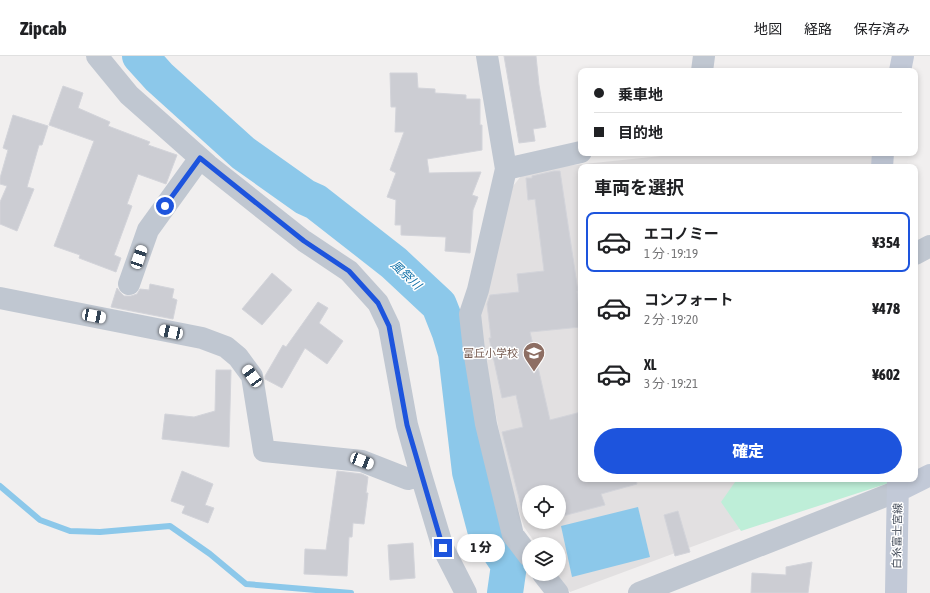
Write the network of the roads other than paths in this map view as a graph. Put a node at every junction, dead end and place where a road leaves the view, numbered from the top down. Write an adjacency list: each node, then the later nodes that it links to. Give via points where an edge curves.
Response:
1 (97, 56): 8 (street, via 128,95)
2 (487, 56): 9 (street)
3 (704, 56): 5 (street)
4 (903, 56): 6 (main road)
5 (702, 68)
6 (901, 68)
7 (578, 153): 9 (street)
8 (200, 158): 12 (street, via 148,230); 14 (street, via 304,241 349,271 378,303 389,326 407,425)
9 (506, 169): 19 (street, via 470,314 486,424 513,535)
10 (930, 246): 11 (street)
11 (918, 252)
12 (129, 284)
13 (0, 298): 14 (street, via 202,338 226,347 252,376 264,451 362,461 408,479)
14 (421, 475): 21 (street, via 443,548)
15 (930, 475): 16 (main road)
16 (918, 479)
17 (908, 482): 18 (main road)
18 (898, 485): 23 (street); 24 (main road, 白糸富士宮線)
19 (522, 547)
20 (549, 581): 22 (street)
21 (466, 593)
22 (558, 593)
23 (639, 593)
24 (896, 593)

